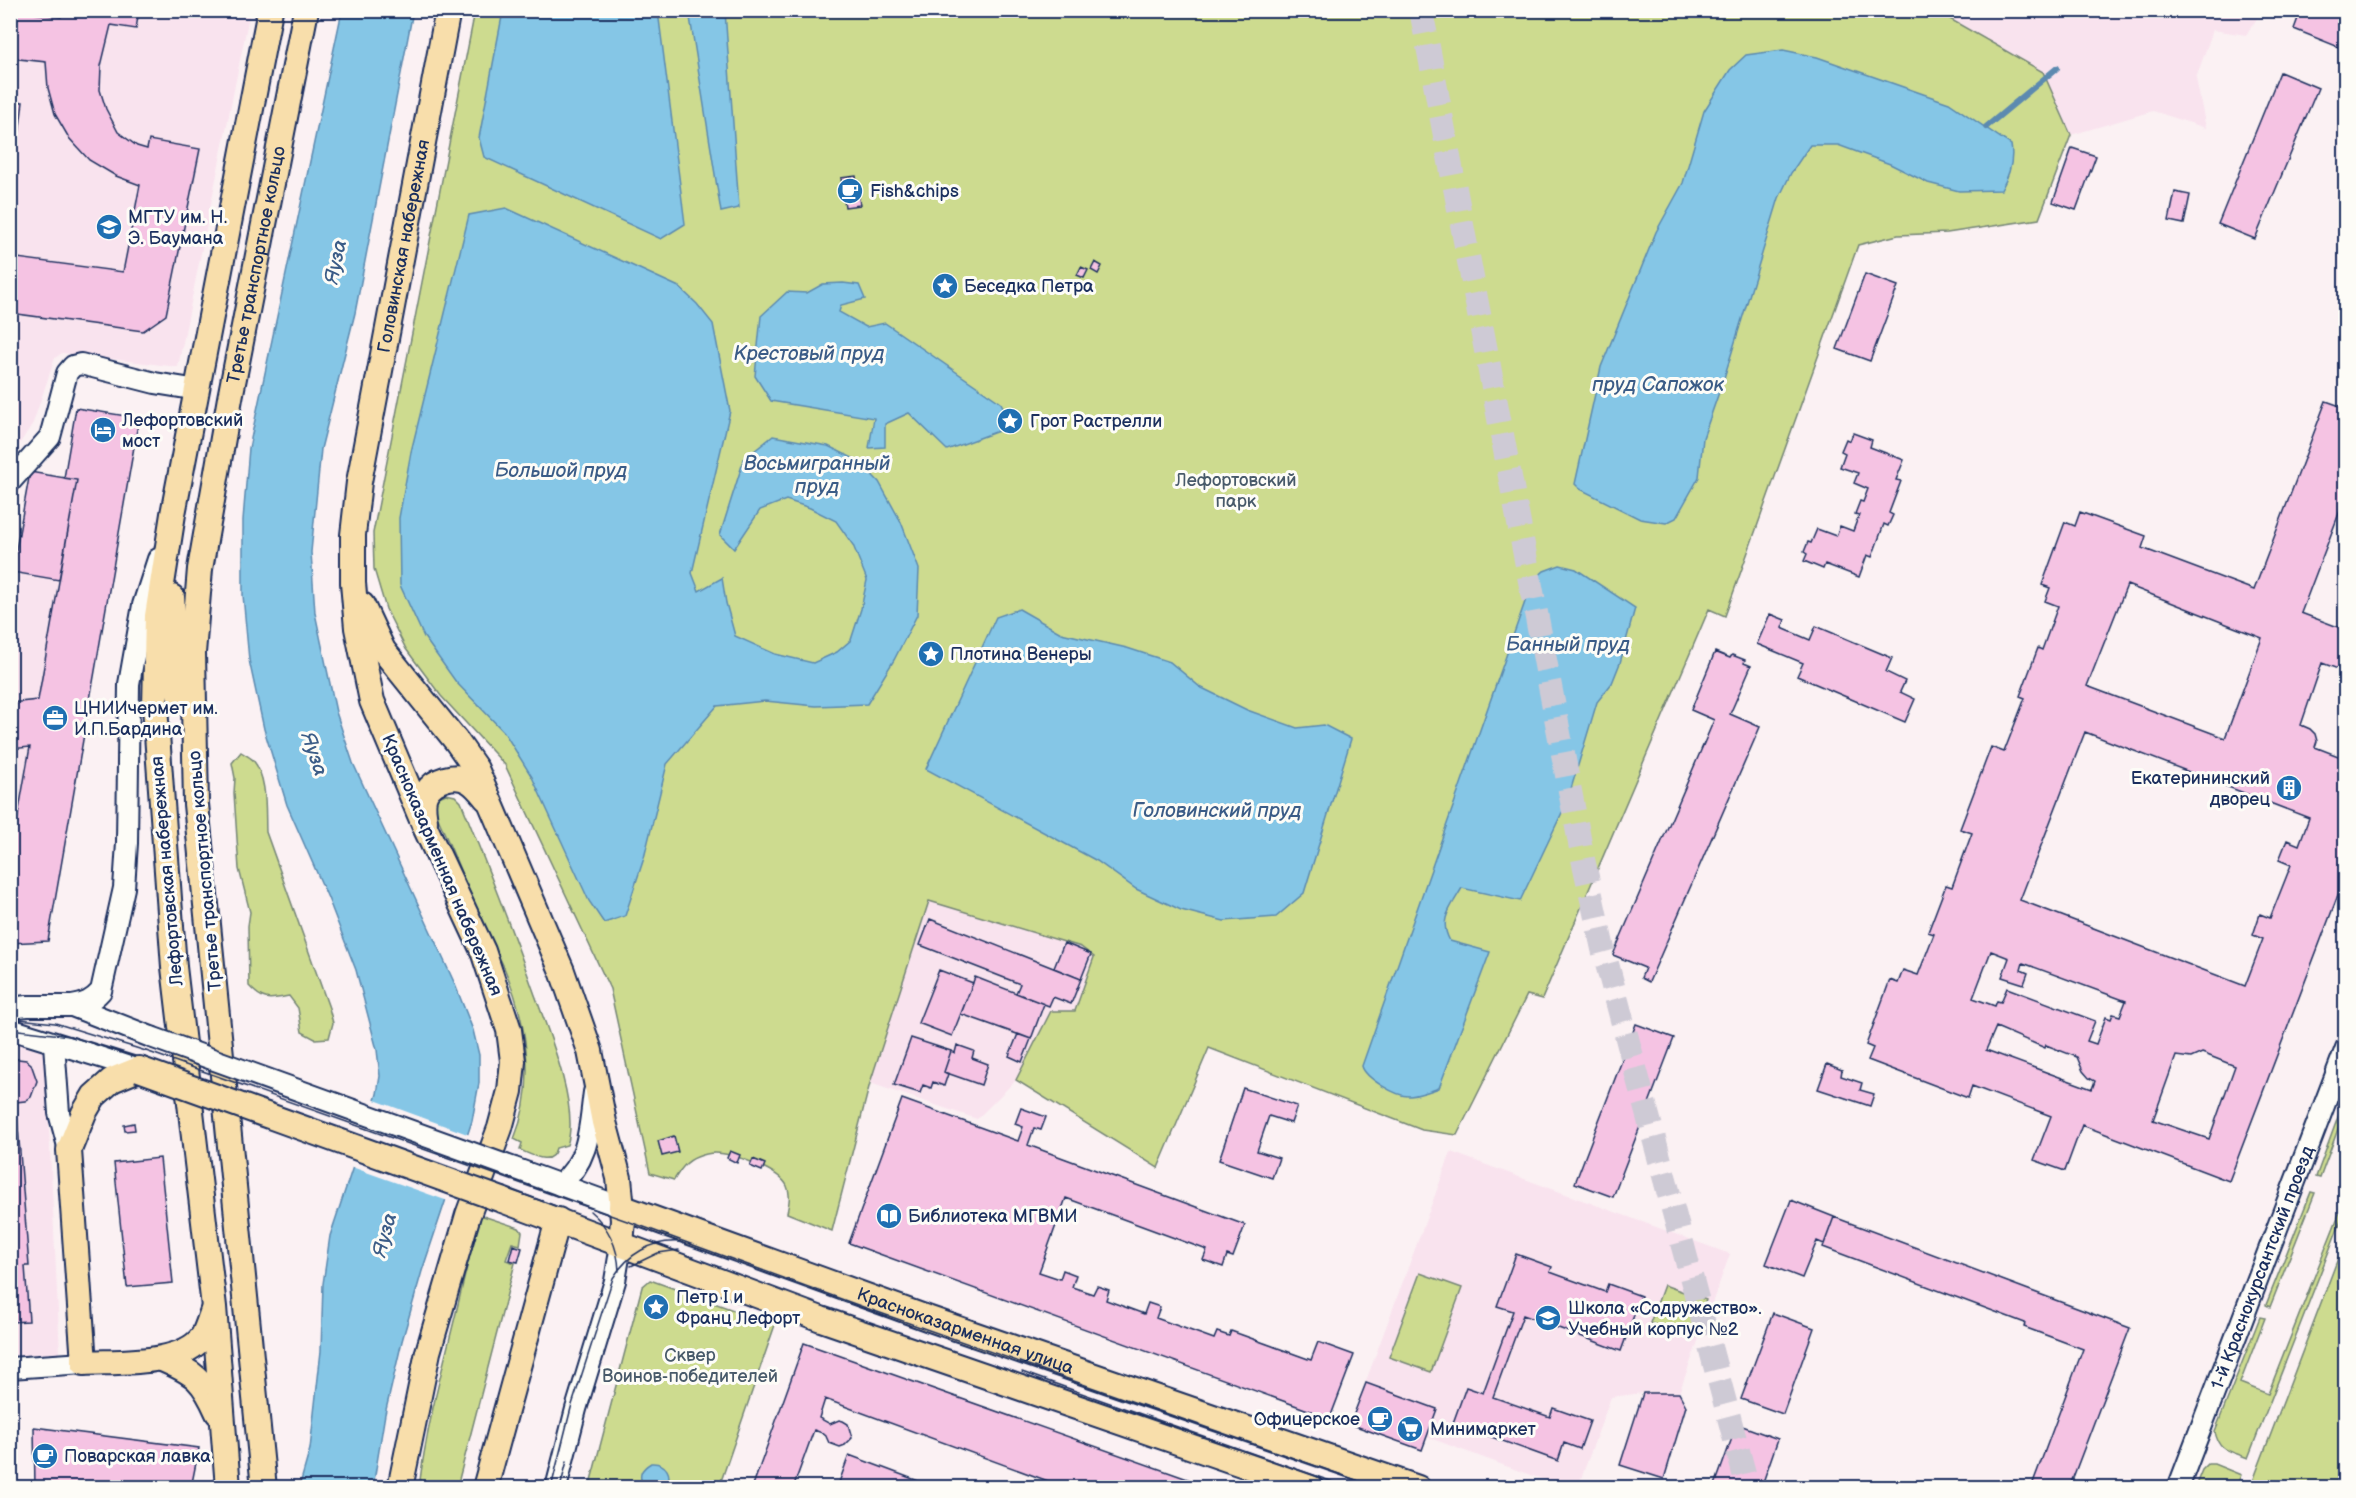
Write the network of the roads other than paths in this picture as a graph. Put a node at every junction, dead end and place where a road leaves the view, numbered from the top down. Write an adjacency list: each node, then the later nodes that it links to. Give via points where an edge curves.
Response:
1 (270, 10): 4 (main road, Лефортовская набережная)
2 (304, 10): 4 (main road); 10 (main road, Третье транспортное кольцо, via 200,569 193,653)
3 (448, 10): 7 (main road, Головинская набережная)
4 (233, 203): 5 (main road, Лефортовская набережная)
5 (198, 390): 6 (street, via 81,364 73,366 66,373 50,437); 8 (main road, Лефортовская набережная)
6 (10, 482)
7 (359, 482): 9 (main road, Красноказарменная набережная)
8 (173, 514): 10 (main road, via 172,609 178,687); 14 (street, via 143,605 129,684 124,888 101,991 94,999); 25 (main road, Лефортовская набережная, via 157,616 155,707 174,967)
9 (353, 583): 11 (main road, via 383,650 457,742 476,769); 12 (main road, Красноказарменная набережная, via 357,628 372,701)
10 (196, 804): 31 (main road, Третье транспортное кольцо)
11 (493, 806): 12 (main road, via 468,779 442,780 426,794); 19 (main road, via 562,971 590,1051)
12 (425, 827): 32 (main road, Красноказарменная набережная, via 483,951 509,1030 513,1060 500,1128 468,1215 428,1353)
13 (16, 1005): 14 (street)
14 (72, 1006): 21 (street, Красноказарменная улица, bridge)
15 (10, 1029): 16 (street)
16 (54, 1044): 18 (street); 20 (street, via 59,1113)
17 (2346, 1048): 37 (street, 1-й Краснокурсантский проезд)
18 (139, 1069): 20 (main road, via 112,1080 94,1096); 23 (main road, Красноказарменная улица, bridge)
19 (596, 1083): 21 (street, via 584,1156); 22 (main road, via 619,1178)
20 (69, 1150): 27 (main road)
21 (560, 1185): 22 (street, Красноказарменная улица)
22 (621, 1207): 24 (main road); 36 (main road, Красноказарменная улица)
23 (558, 1220): 24 (main road, Красноказарменная улица); 33 (main road)
24 (621, 1245): 34 (street, via 615,1281); 35 (main road, Красноказарменная улица, via 821,1319)
25 (214, 1307): 26 (main road, via 202,1336 187,1350); 29 (main road, Лефортовская набережная)
26 (162, 1359): 27 (main road); 29 (main road, via 188,1370 207,1388)
27 (84, 1363): 28 (street)
28 (10, 1368)
29 (223, 1424): 30 (main road, Лефортовская набережная)
30 (228, 1488)
31 (264, 1488)
32 (400, 1488)
33 (485, 1488)
34 (556, 1488)
35 (1311, 1488)
36 (1418, 1488)
37 (2178, 1488)

